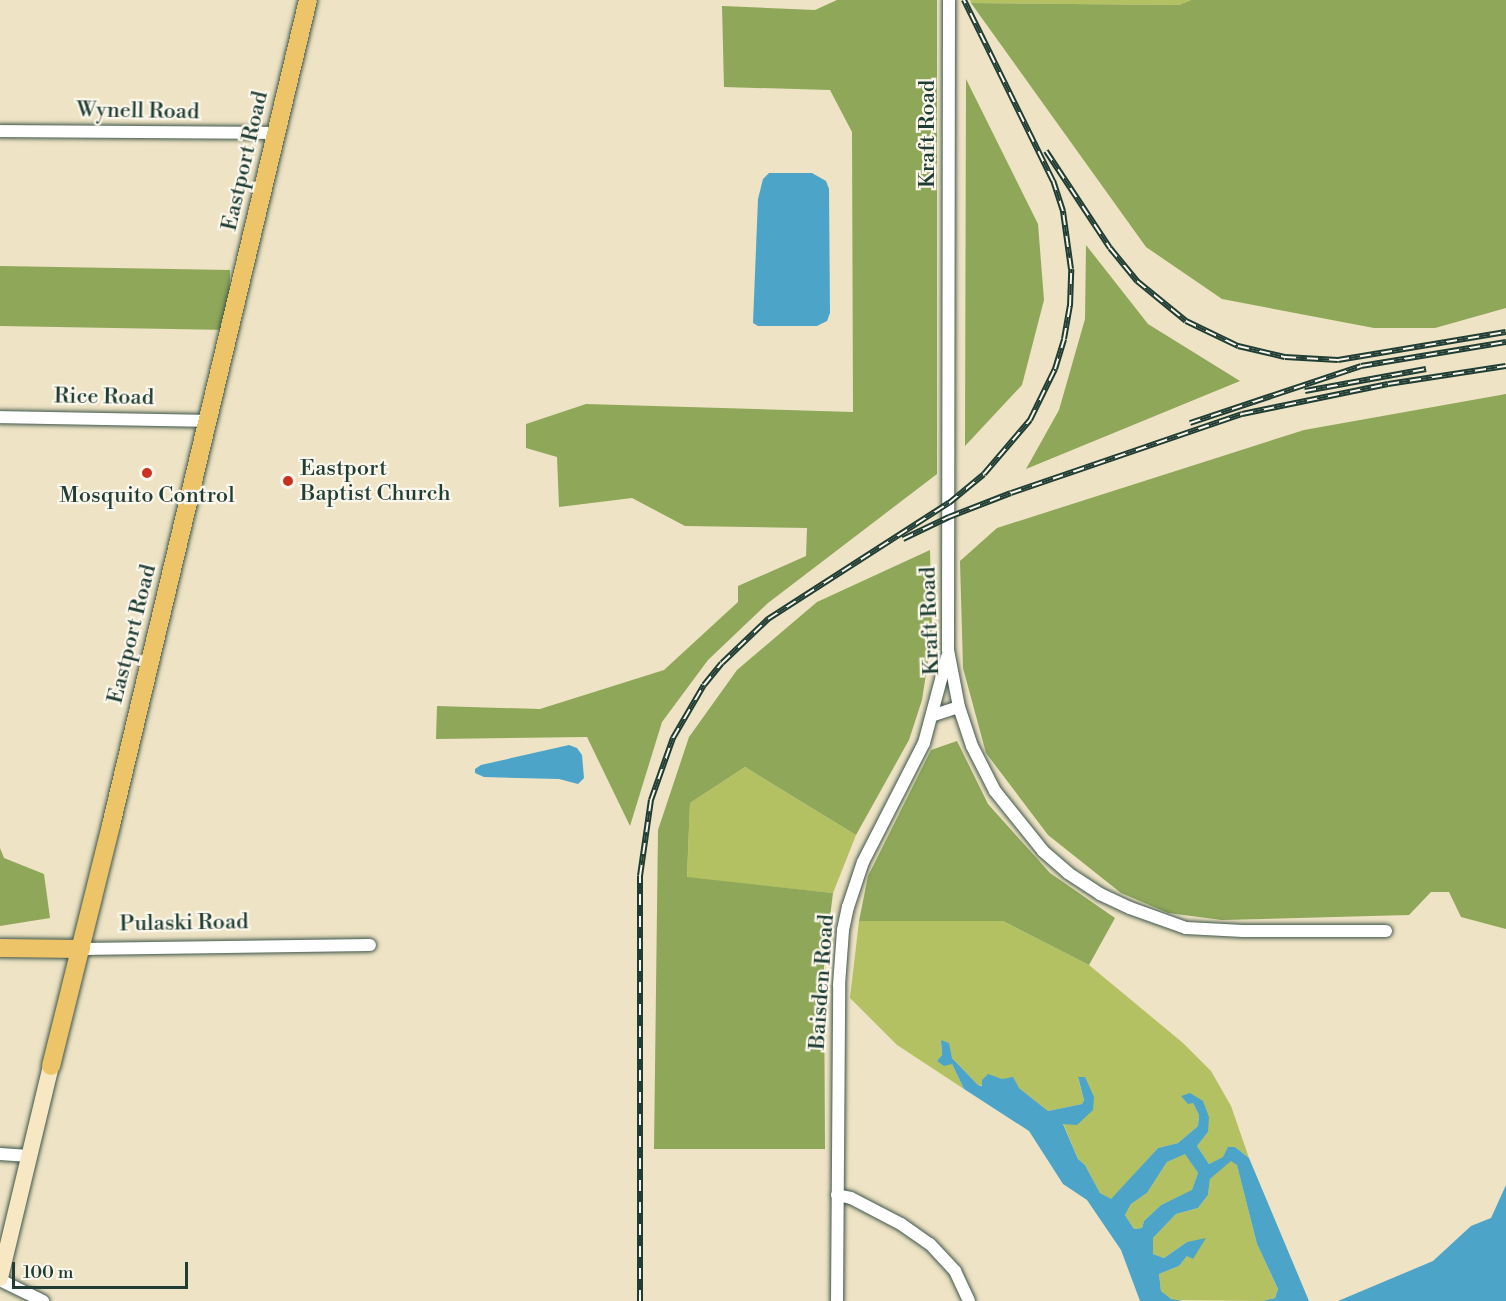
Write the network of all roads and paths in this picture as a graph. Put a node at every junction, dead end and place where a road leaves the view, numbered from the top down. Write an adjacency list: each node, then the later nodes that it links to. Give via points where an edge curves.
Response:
1 (308, 0): 4 (main road, Eastport Road)
2 (949, 0): 7 (street, Kraft Road)
3 (0, 131): 4 (street, Wynell Road)
4 (276, 134): 6 (main road, Eastport Road)
5 (0, 417): 6 (street, Rice Road)
6 (208, 421): 13 (main road, Eastport Road)
7 (948, 650): 8 (street, Kraft Road); 9 (street, Baisden Road)
8 (959, 707): 9 (street); 10 (street, Kraft Road, via 972,746 995,791 1043,851 1100,894 1186,928 1250,932)
9 (933, 715): 17 (street, Baisden Road, via 915,763 863,862 848,907 839,985)
10 (1386, 931)
11 (370, 945): 13 (street, Pulaski Road)
12 (0, 948): 13 (main road, Pulaski Road)
13 (81, 949): 14 (main road, Eastport Road)
14 (51, 1066): 16 (street, Eastport Road)
15 (0, 1155): 16 (street)
16 (29, 1155): 18 (street, Eastport Road)
17 (837, 1195): 20 (street, Baisden Road); 21 (street, via 851,1198 901,1224 930,1244 955,1271)
18 (0, 1279): 19 (street)
19 (43, 1301)
20 (837, 1301)
21 (969, 1301)

